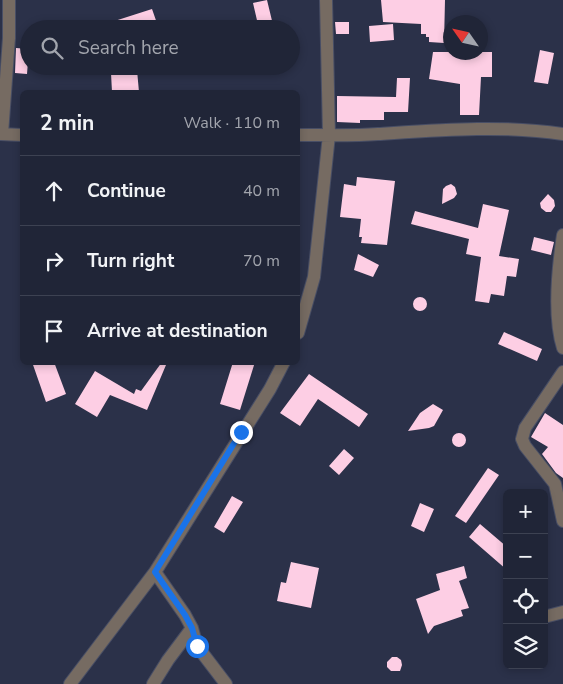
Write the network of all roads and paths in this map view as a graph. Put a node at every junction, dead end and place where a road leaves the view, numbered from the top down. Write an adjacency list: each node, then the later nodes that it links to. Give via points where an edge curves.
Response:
1 (9, 0): 3 (street)
2 (326, 0): 6 (street)
3 (1, 134): 5 (street)
4 (563, 134): 6 (street, via 497,128)
5 (20, 135)
6 (329, 135): 7 (street); 9 (street, via 314,277)
7 (300, 136)
8 (563, 235): 10 (street, via 558,268 558,314)
9 (300, 326)
10 (563, 348)
11 (282, 365): 15 (street)
12 (563, 372): 13 (street, via 525,428 522,439)
13 (559, 481): 14 (street)
14 (563, 521)
15 (155, 572): 18 (street); 19 (street)
16 (563, 612): 17 (street)
17 (548, 616)
18 (192, 628): 20 (street); 21 (street, via 197,646)
19 (70, 684)
20 (153, 684)
21 (226, 684)

